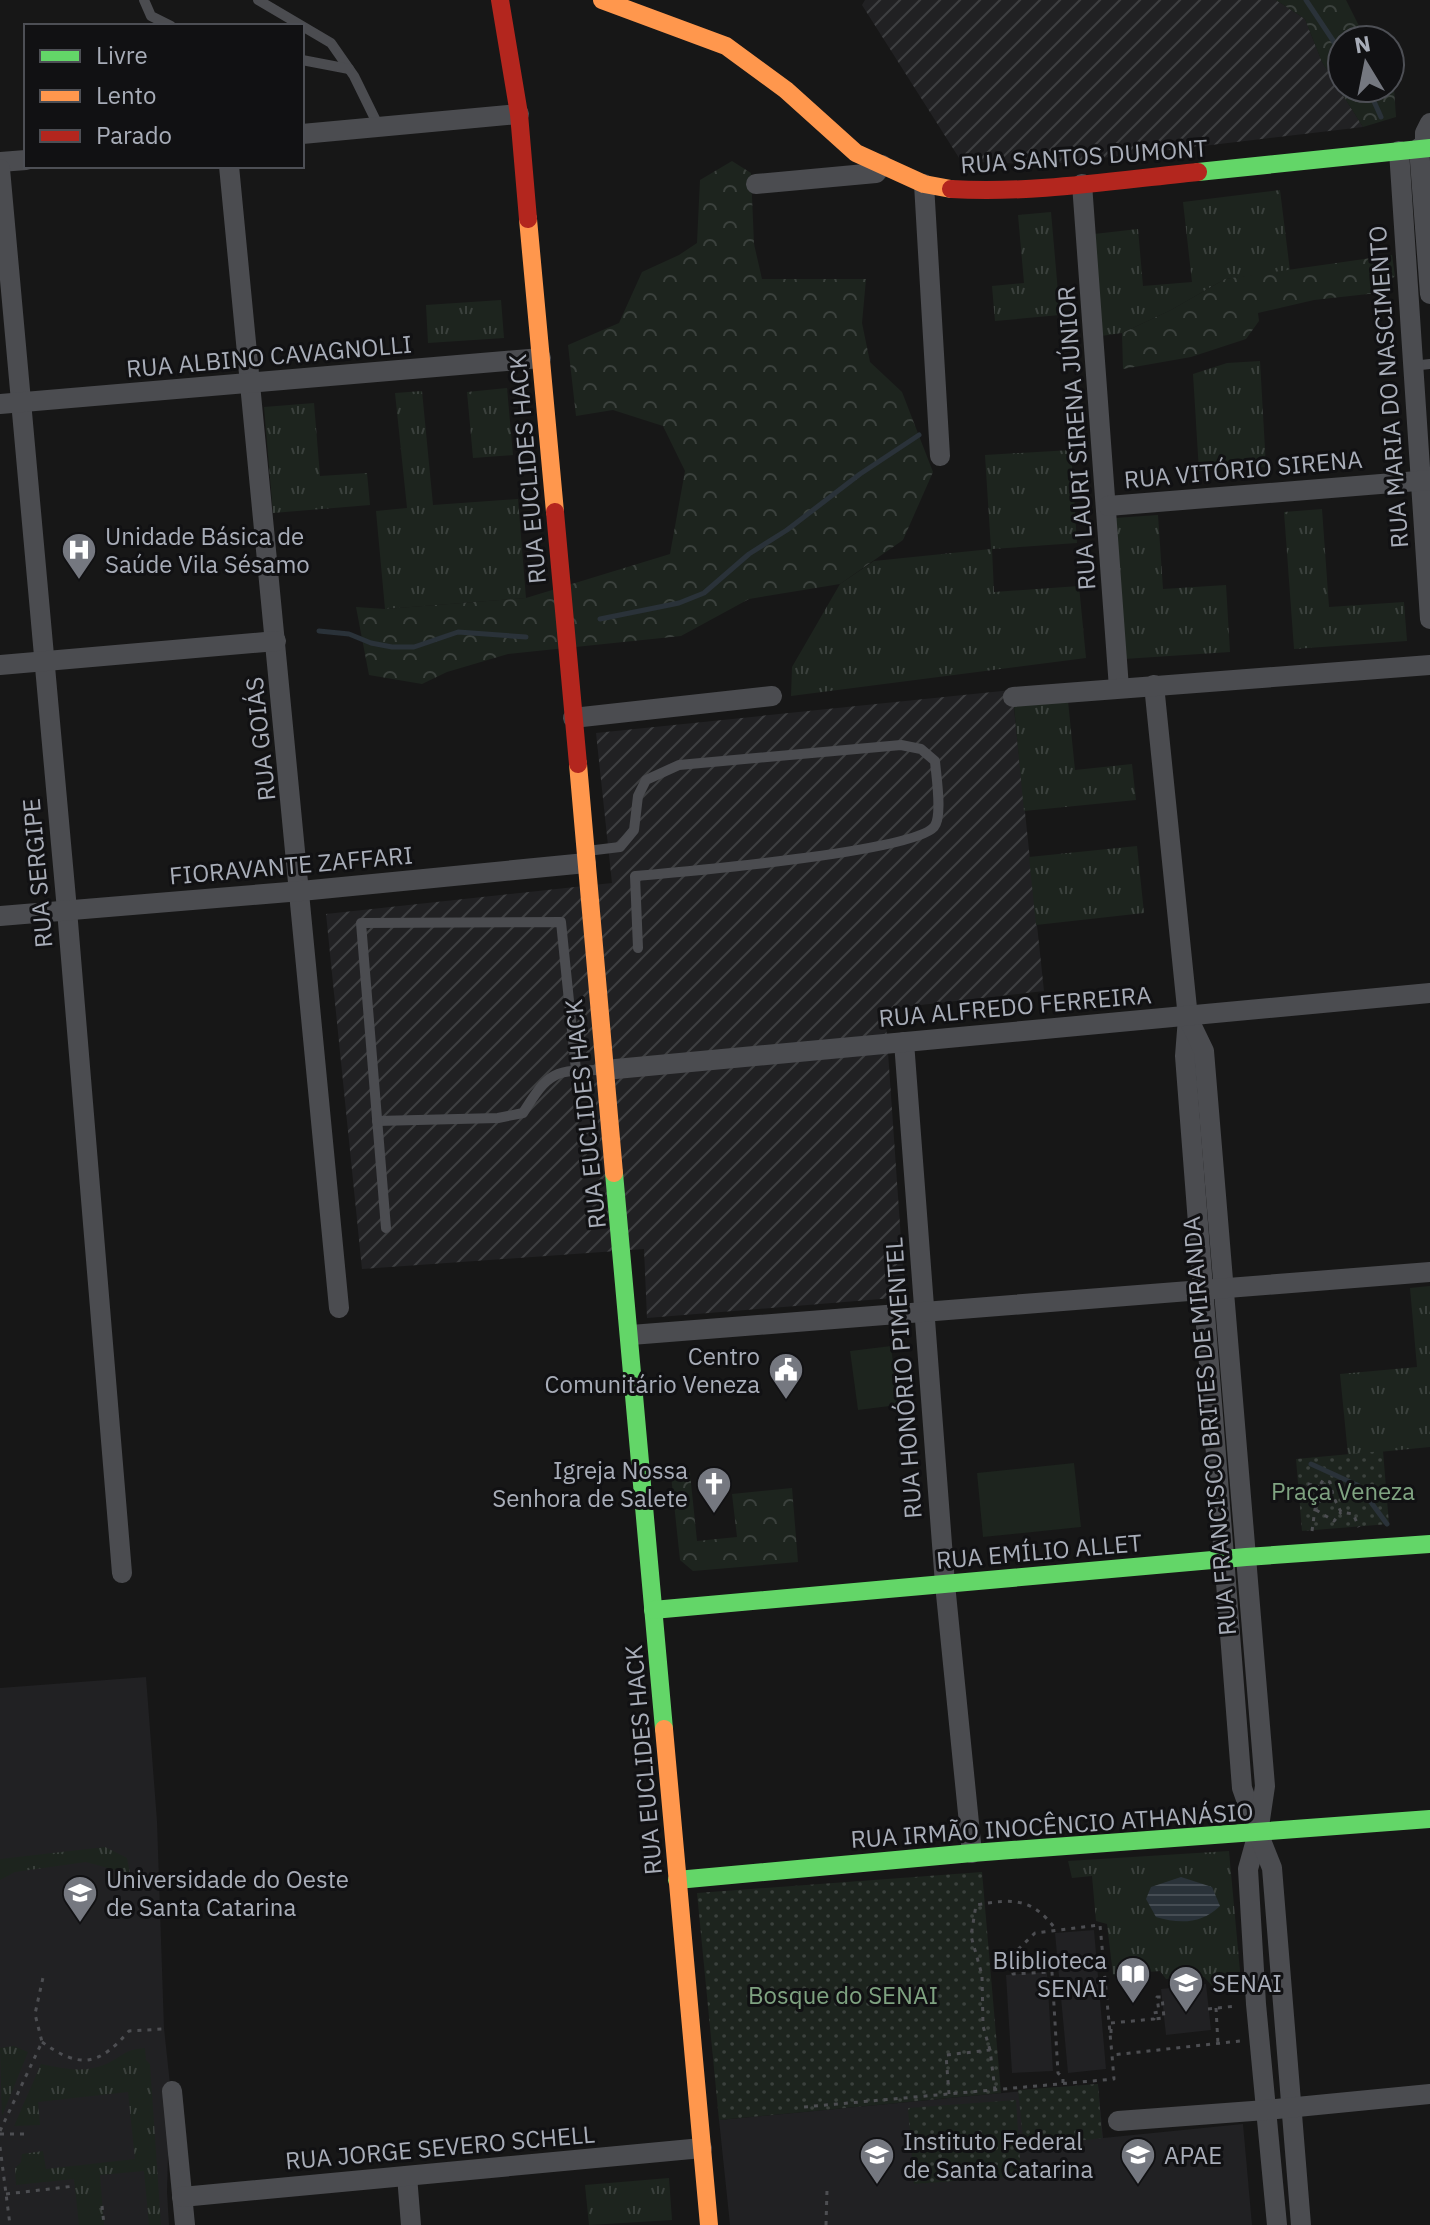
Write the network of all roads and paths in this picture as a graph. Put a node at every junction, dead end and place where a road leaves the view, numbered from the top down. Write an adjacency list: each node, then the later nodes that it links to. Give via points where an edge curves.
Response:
1 (144, 0): 5 (lane, via 151,16)
2 (258, 0): 6 (lane)
3 (500, 0): 10 (main road, RUA EUCLIDES HACK)
4 (602, 0): 17 (main road, RUA SANTOS DUMONT, via 726,46 786,90 856,153)
5 (167, 24)
6 (299, 24)
7 (304, 27): 9 (lane, via 331,43)
8 (304, 60): 9 (lane)
9 (349, 69): 12 (lane)
10 (519, 114): 12 (street); 25 (main road, RUA EUCLIDES HACK)
11 (1430, 123): 14 (street)
12 (379, 127): 13 (street)
13 (304, 134)
14 (1418, 149): 22 (main road, RUA SANTOS DUMONT); 23 (street, RUA MARIA DO NASCIMENTO); 24 (street, RUA MARIA DO NASCIMENTO)
15 (24, 160): 16 (street)
16 (0, 162)
17 (882, 165): 20 (street, via 876,173); 21 (main road, RUA SANTOS DUMONT)
18 (229, 168): 27 (street, RUA GOIÁS)
19 (0, 169): 28 (street, RUA SERGIPE)
20 (756, 184)
21 (924, 184): 22 (main road, RUA SANTOS DUMONT, via 953,189); 30 (street)
22 (1082, 184): 32 (street, RUA LAURI SIRENA JÚNIOR)
23 (1407, 275): 24 (lane); 26 (street, RUA MARIA DO NASCIMENTO)
24 (1429, 284)
25 (541, 358): 27 (street, RUA ALBINO CAVAGNOLLI); 43 (main road, RUA EUCLIDES HACK)
26 (1421, 365): 31 (street, RUA MARIA DO NASCIMENTO)
27 (248, 384): 28 (street, RUA ALBINO CAVAGNOLLI); 35 (street, RUA GOIÁS)
28 (21, 403): 29 (street, RUA ALBINO CAVAGNOLLI); 36 (street, RUA SERGIPE)
29 (0, 404)
30 (940, 456)
31 (1425, 481): 32 (street, RUA VITÓRIO SIRENA); 33 (street, RUA MARIA DO NASCIMENTO)
32 (1108, 506): 40 (street, RUA LAURI SIRENA JÚNIOR)
33 (1428, 554): 34 (street, RUA MARIA DO NASCIMENTO)
34 (1430, 619)
35 (276, 641): 36 (street); 45 (street, RUA GOIÁS)
36 (44, 661): 37 (street); 46 (street, RUA SERGIPE)
37 (0, 665)
38 (1430, 665): 39 (street)
39 (1154, 685): 40 (street); 50 (street, RUA FRANCISCO BRITES DE MIRANDA)
40 (1119, 688): 42 (street)
41 (772, 696): 43 (street)
42 (1013, 697)
43 (573, 718): 44 (main road, RUA EUCLIDES HACK)
44 (586, 857): 45 (street, FIORAVANTE ZAFFARI); 48 (lane, via 620,847 634,830 638,796 646,780 679,765 901,745 921,749 935,761 939,819 916,838 824,855 635,876); 53 (main road, RUA EUCLIDES HACK)
45 (301, 891): 46 (street, FIORAVANTE ZAFFARI); 58 (street, RUA GOIÁS)
46 (67, 910): 47 (street, FIORAVANTE ZAFFARI); 72 (street, RUA SERGIPE)
47 (0, 916)
48 (638, 948)
49 (1430, 993): 50 (street, RUA ALFREDO FERREIRA)
50 (1188, 1018): 51 (street, RUA ALFREDO FERREIRA); 57 (street, RUA FRANCISCO BRITES DE MIRANDA, via 1185,1056 1199,1114)
51 (904, 1042): 53 (street, RUA ALFREDO FERREIRA); 59 (street, RUA HONÓRIO PIMENTEL)
52 (576, 1070): 53 (lane); 54 (lane, via 554,1073 523,1113); 54 (lane, via 561,922 361,923)
53 (605, 1070): 60 (main road, RUA EUCLIDES HACK)
54 (377, 1121): 55 (lane)
55 (386, 1228)
56 (1430, 1272): 57 (street)
57 (1214, 1290): 59 (street); 61 (street, RUA FRANCISCO BRITES DE MIRANDA); 62 (street, RUA FRANCISCO BRITES DE MIRANDA)
58 (339, 1308)
59 (924, 1312): 60 (street); 73 (street, RUA HONÓRIO PIMENTEL)
60 (631, 1335): 74 (main road, RUA EUCLIDES HACK)
61 (1232, 1392): 62 (street); 63 (street, RUA FRANCISCO BRITES DE MIRANDA)
62 (1211, 1394): 63 (street, RUA FRANCISCO BRITES DE MIRANDA)
63 (1227, 1453): 71 (street, RUA FRANCISCO BRITES DE MIRANDA)
64 (1308, 1484): 65 (path)
65 (1319, 1487): 66 (path, via 1322,1497); 67 (path, via 1323,1480 1330,1482)
66 (1315, 1509): 67 (path, via 1334,1521); 70 (path)
67 (1341, 1512): 69 (path, via 1353,1514)
68 (1430, 1544): 69 (main road, RUA EMÍLIO ALLET)
69 (1368, 1549): 70 (main road, RUA EMÍLIO ALLET)
70 (1309, 1553): 71 (main road, RUA EMÍLIO ALLET)
71 (1236, 1558): 73 (main road, RUA EMÍLIO ALLET); 75 (street, RUA FRANCISCO BRITES DE MIRANDA); 76 (street, RUA FRANCISCO BRITES DE MIRANDA)
72 (122, 1573)
73 (945, 1584): 74 (main road, RUA EMÍLIO ALLET); 81 (street, RUA HONÓRIO PIMENTEL)
74 (653, 1610): 82 (main road, RUA EUCLIDES HACK)
75 (1255, 1671): 76 (street); 77 (street, RUA FRANCISCO BRITES DE MIRANDA)
76 (1233, 1672): 78 (street, RUA FRANCISCO BRITES DE MIRANDA)
77 (1260, 1728): 78 (street); 80 (street, RUA FRANCISCO BRITES DE MIRANDA, via 1265,1786)
78 (1238, 1731): 80 (street, RUA FRANCISCO BRITES DE MIRANDA, via 1242,1788)
79 (1430, 1819): 80 (main road, RUA IRMÃO INOCÊNCIO ATHANÁSIO)
80 (1258, 1833): 81 (main road, RUA IRMÃO INOCÊNCIO ATHANÁSIO); 84 (street, RUA FRANCISCO BRITES DE MIRANDA, via 1272,1868); 85 (street, RUA FRANCISCO BRITES DE MIRANDA, via 1248,1869)
81 (972, 1853): 82 (main road, RUA IRMÃO INOCÊNCIO ATHANÁSIO)
82 (677, 1880): 111 (main road, RUA EUCLIDES HACK)
83 (1057, 1931): 92 (path, via 1100,1925); 97 (path, via 1027,1903 976,1905 971,1936 982,1975 983,2026); 99 (path, via 1035,1933 1012,1955 1013,1974 1052,1972)
84 (1277, 1932): 85 (street); 87 (street, RUA FRANCISCO BRITES DE MIRANDA)
85 (1252, 1936): 88 (street, RUA FRANCISCO BRITES DE MIRANDA)
86 (44, 1973): 95 (path, via 35,2014)
87 (1283, 2002): 88 (street); 105 (street, RUA FRANCISCO BRITES DE MIRANDA)
88 (1256, 2004): 89 (path); 94 (street, RUA FRANCISCO BRITES DE MIRANDA)
89 (1216, 2008): 90 (path); 96 (path)
90 (1208, 2009)
91 (1154, 2019): 91 (path, via 1153,2013 1159,2012 1157,1997 1162,1997 1164,2018); 92 (path)
92 (1110, 2024): 98 (path)
93 (163, 2029): 95 (path, via 129,2031 109,2053 88,2061 69,2058)
94 (1259, 2038): 96 (path); 106 (street, RUA FRANCISCO BRITES DE MIRANDA)
95 (42, 2042): 108 (path)
96 (1218, 2044): 98 (path)
97 (990, 2050): 100 (path); 102 (path, via 946,2055)
98 (1112, 2055): 99 (path, via 1114,2079)
99 (1063, 2083): 100 (path)
100 (995, 2090): 102 (path)
101 (172, 2091): 116 (street)
102 (949, 2094): 104 (path)
103 (1430, 2094): 105 (street)
104 (804, 2107)
105 (1292, 2108): 106 (street); 118 (street, RUA FRANCISCO BRITES DE MIRANDA)
106 (1266, 2110): 107 (street); 119 (street, RUA FRANCISCO BRITES DE MIRANDA)
107 (1118, 2121)
108 (0, 2133): 109 (path)
109 (24, 2134)
110 (0, 2147): 115 (path)
111 (702, 2148): 112 (street, RUA JORGE SEVERO SCHELL); 124 (main road, RUA EUCLIDES HACK)
112 (407, 2176): 116 (street, RUA JORGE SEVERO SCHELL); 123 (street)
113 (75, 2186): 115 (path)
114 (827, 2190): 125 (path)
115 (6, 2194): 120 (path)
116 (182, 2197): 122 (street)
117 (102, 2206): 121 (path)
118 (1300, 2215): 119 (street)
119 (1276, 2216)
120 (10, 2225)
121 (104, 2225)
122 (185, 2225)
123 (411, 2225)
124 (709, 2225)
125 (824, 2225)

